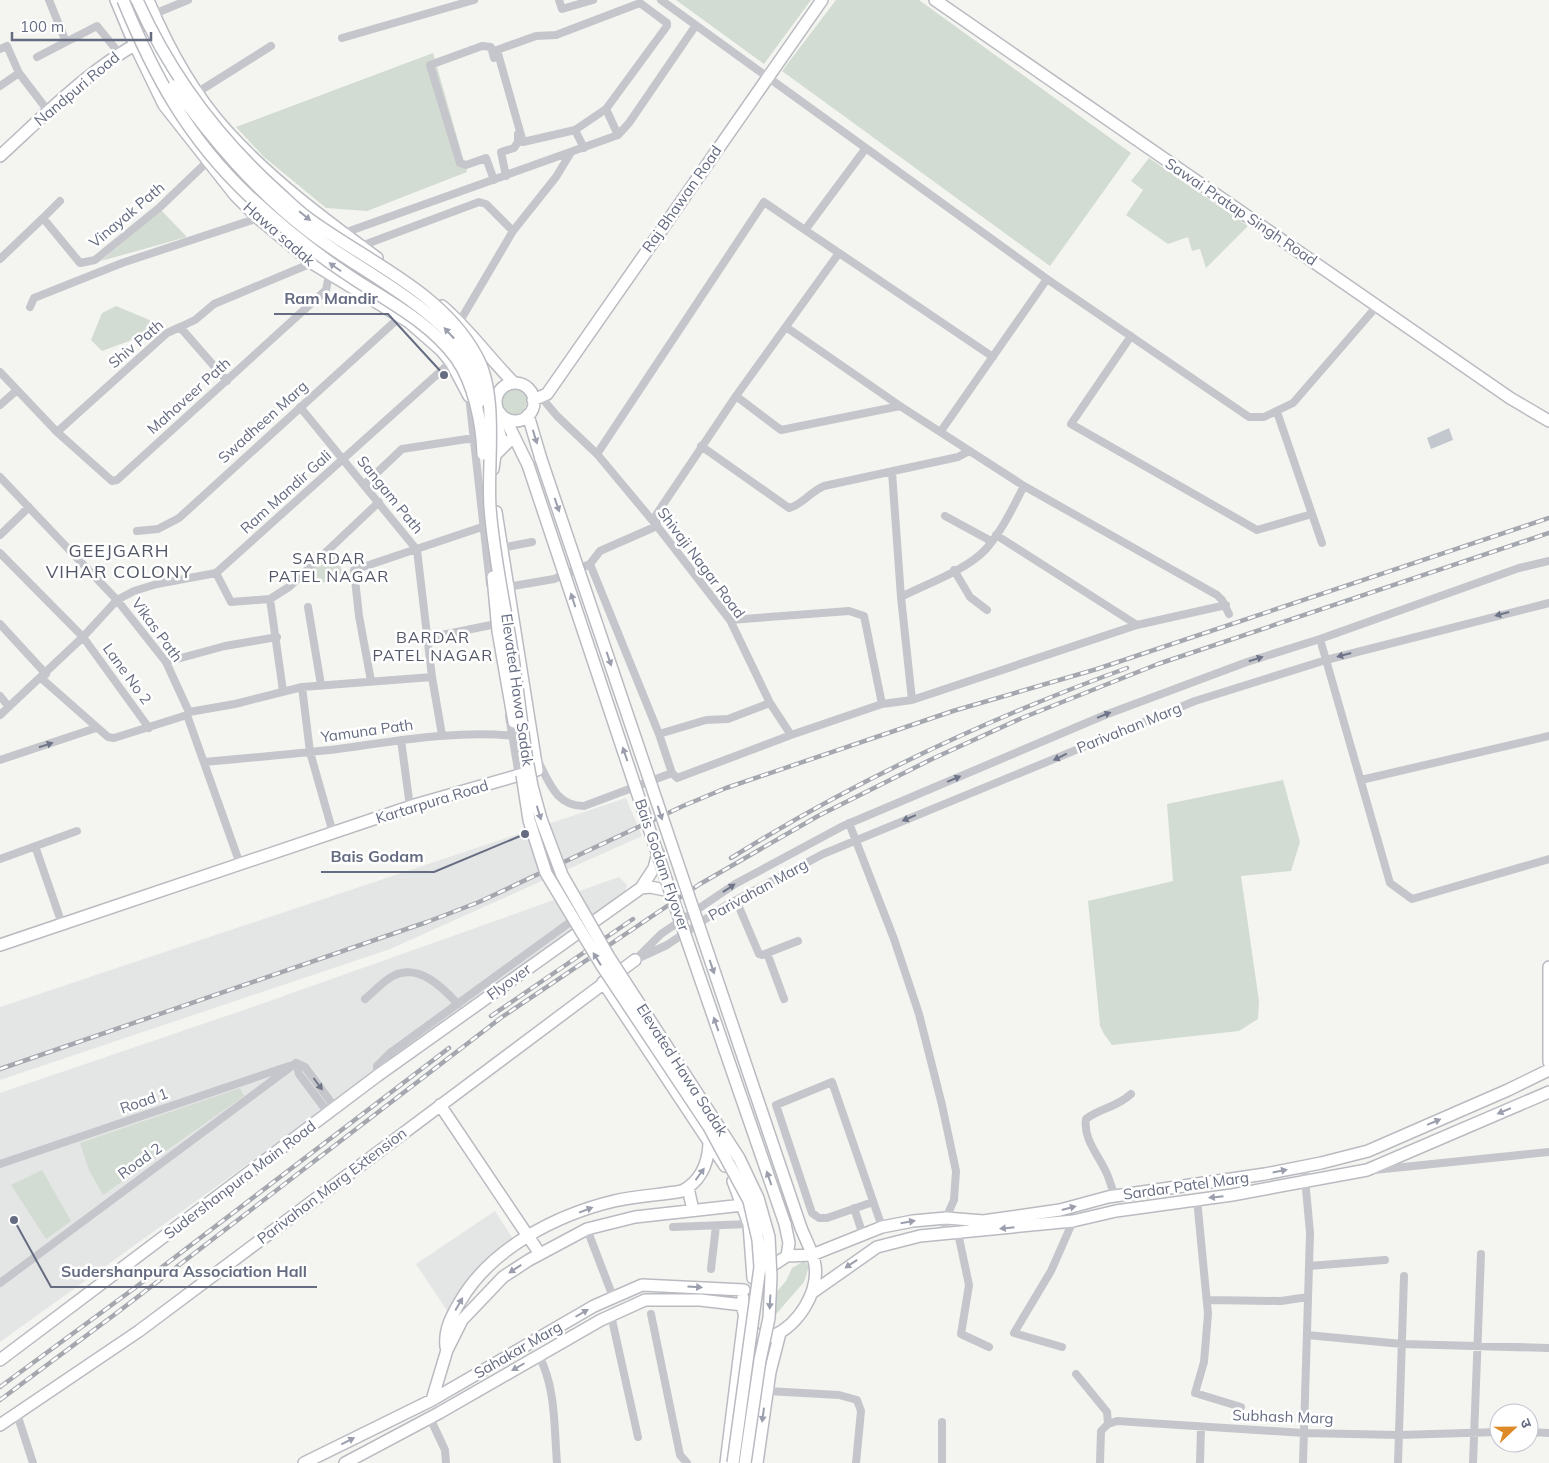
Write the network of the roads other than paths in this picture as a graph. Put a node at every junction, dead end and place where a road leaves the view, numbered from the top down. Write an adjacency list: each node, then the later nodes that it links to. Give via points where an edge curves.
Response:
1 (49, 0): 18 (street)
2 (116, 0): 19 (street, Hawa sadak)
3 (122, 0): 76 (street, Elevated Hawa Sadak, one-way to 3, bridge, via 457,359 440,339 416,319 298,241 209,153 159,81)
4 (137, 0): 266 (street, Elevated Hawa Sadak, one-way to 266, bridge, via 148,26 175,70 221,136 247,164 308,219 410,286 439,310 458,326 478,357 491,424 492,517 525,746 541,819 562,875 609,957 739,1158 758,1198 769,1237 769,1318)
5 (148, 0): 13 (street)
6 (188, 0): 13 (street)
7 (474, 0): 17 (street)
8 (559, 0): 9 (street, via 562,9)
9 (593, 0)
10 (661, 0): 14 (street)
11 (822, 0): 25 (street, Raj Bhawan Road)
12 (935, 0): 53 (street, Sawai Pratap Singh Road)
13 (154, 14): 15 (street)
14 (696, 25): 25 (street); 31 (street)
15 (161, 32): 16 (street, Nandpuri Road); 27 (street)
16 (147, 37): 19 (street, Nandpuri Road); 76 (street, one-way to 16, bridge, via 477,380 449,332 308,232 263,192 208,133 174,86)
17 (342, 38)
18 (66, 42): 22 (street, via 97,26); 23 (street)
19 (134, 43): 22 (street, Nandpuri Road); 36 (street, Hawa sadak, via 164,105)
20 (271, 46): 27 (street)
21 (0, 49): 24 (street, via 7,46)
22 (119, 53): 29 (street, Nandpuri Road)
23 (38, 57)
24 (19, 73): 26 (street); 29 (street)
25 (767, 76): 33 (street); 68 (street, Raj Bhawan Road, via 547,394)
26 (0, 86)
27 (198, 92): 44 (street, via 226,130 272,176)
28 (606, 109): 30 (street); 30 (street, via 667,26 640,3 556,35 536,36 497,50 523,142); 31 (street)
29 (48, 112): 35 (street, Nandpuri Road)
30 (575, 130): 32 (street)
31 (618, 135): 32 (street)
32 (584, 148): 34 (street)
33 (866, 148): 42 (street); 51 (street)
34 (570, 154): 37 (street); 43 (street)
35 (0, 156)
36 (207, 162): 40 (street, Vinayak Path, via 160,207 95,260 80,263); 41 (street, Hawa sadak)
37 (506, 176): 38 (street); 38 (street, via 502,152 514,148 518,133 491,47 482,46 432,63 430,68 460,163 466,165 486,158)
38 (494, 180): 44 (street)
39 (60, 202): 40 (street)
40 (43, 218): 47 (street)
41 (258, 218): 48 (street, Hawa sadak); 54 (street, via 95,274 34,298)
42 (805, 230): 46 (street); 84 (street, via 764,202)
43 (513, 231): 45 (street, via 486,204 479,202); 56 (street)
44 (344, 233): 45 (street)
45 (361, 246): 49 (street)
46 (839, 253): 58 (street); 60 (street)
47 (0, 259)
48 (312, 264): 50 (street, Hawa sadak); 57 (street, via 214,304 195,320)
49 (391, 268): 52 (street); 56 (street)
50 (329, 275): 52 (street, Hawa sadak); 63 (street, Mahaveer Path, via 326,290)
51 (1047, 279): 59 (street); 60 (street)
52 (369, 298): 55 (street, Hawa sadak)
53 (1377, 306): 72 (street, via 1292,403); 75 (street, Sawai Pratap Singh Road, via 1510,398)
54 (30, 307)
55 (400, 316): 61 (street, Hawa sadak); 71 (street, Swadheen Marg)
56 (460, 321): 64 (street)
57 (180, 327): 63 (street, Shiv Path); 78 (street, Shiv Path, via 166,333)
58 (786, 327): 67 (street); 70 (street)
59 (1131, 336): 72 (street, via 1249,417 1264,417); 92 (street, via 1071,424 1257,530)
60 (993, 356): 77 (street)
61 (451, 362): 66 (street, Hawa sadak); 85 (street, Ram Mandir Gali)
62 (0, 372): 65 (street)
63 (227, 382): 78 (street, Mahaveer Path, via 117,480 112,481)
64 (514, 383): 68 (street, via 525,386); 73 (street, via 499,391 496,403)
65 (16, 391): 69 (street); 78 (street)
66 (468, 396): 73 (street); 80 (street)
67 (736, 396): 70 (street, via 781,430); 81 (street)
68 (537, 398): 74 (street); 84 (street, Shivaji Nagar Road)
69 (0, 405)
70 (900, 406): 77 (street)
71 (300, 407): 85 (street, Sangam Path); 97 (street, Swadheen Marg, via 178,518 158,528)
72 (1277, 412): 92 (street)
73 (499, 413): 74 (street, via 517,420); 79 (street, Bais Godam Flyover); 82 (street)
74 (528, 415): 216 (street, Bais Godam Flyover, one-way to 216, bridge)
75 (1549, 420)
76 (482, 426): 265 (street, Elevated Hawa Sadak, one-way to 76, bridge, via 760,1267 749,1200 709,1127 632,1015 546,873 529,820 498,631 485,508)
77 (941, 431): 83 (street)
78 (57, 432)
79 (514, 436): 82 (street); 164 (street, Bais Godam Flyover, one-way to 79, bridge, via 528,465)
80 (474, 439): 82 (street); 88 (street, via 402,449); 96 (street)
81 (701, 446): 86 (street, via 789,508 815,489); 95 (street, via 656,515)
82 (499, 451): 94 (street, via 493,468)
83 (969, 451): 86 (street, via 958,457); 89 (street)
84 (597, 454): 95 (street, Shivaji Nagar Road)
85 (343, 458): 88 (street, Sangam Path); 108 (street, Ram Mandir Gali)
86 (892, 472): 110 (street)
87 (0, 477): 91 (street, Vikas Path)
88 (364, 485): 90 (street, Sangam Path)
89 (1024, 486): 99 (street); 114 (street, via 1218,595)
90 (379, 502): 103 (street, Sangam Path); 111 (street, via 289,587)
91 (29, 508): 98 (street); 112 (street, Vikas Path)
92 (1312, 514): 101 (street)
93 (945, 516): 99 (street)
94 (497, 522): 96 (street); 102 (street)
95 (657, 526): 106 (street, via 600,551); 119 (street, Shivaji Nagar Road)
96 (482, 527): 103 (street); 121 (street)
97 (137, 531)
98 (0, 535)
99 (994, 538): 107 (street, via 972,561); 122 (street)
100 (532, 542): 102 (street)
101 (1322, 543)
102 (501, 548): 109 (street)
103 (417, 550): 125 (street, Sangam Path); 131 (street, via 354,570)
104 (0, 553): 123 (street, Lane No 2)
105 (1549, 561): 126 (street, Parivahan Marg, via 1519,568)
106 (590, 564): 109 (street, via 554,579); 144 (street)
107 (954, 570): 110 (street); 116 (street, via 970,596)
108 (216, 573): 111 (street, via 231,602); 112 (street, via 158,584)
109 (507, 587): 118 (street)
110 (901, 597): 136 (street)
111 (270, 599): 124 (street)
112 (117, 600): 123 (street, Lane No 2); 128 (street, Vikas Path)
113 (1549, 603): 127 (street, Parivahan Marg, one-way to 127)
114 (1226, 605): 117 (street); 122 (street)
115 (308, 607): 132 (street)
116 (988, 610)
117 (1229, 614)
118 (512, 620): 121 (street); 149 (street)
119 (730, 620): 137 (street, Shivaji Nagar Road); 138 (street, via 849,611 864,616)
120 (0, 624): 129 (street)
121 (495, 624): 125 (street); 146 (street)
122 (1137, 625): 136 (street)
123 (83, 637): 129 (street); 143 (street, Lane No 2)
124 (277, 637): 128 (street, via 225,646); 134 (street)
125 (427, 638): 130 (street, Sangam Path)
126 (1320, 639): 127 (street); 159 (street, Parivahan Marg, one-way to 126, via 1105,715 1247,662)
127 (1326, 660): 157 (street); 162 (street, Parivahan Marg, one-way to 162, via 1194,701)
128 (166, 662): 140 (street, Vikas Path)
129 (43, 676): 139 (street); 142 (street)
130 (432, 677): 131 (street); 145 (street, Sangam Path)
131 (371, 681): 132 (street)
132 (321, 685): 133 (street)
133 (302, 687): 134 (street); 151 (street)
134 (283, 691): 140 (street)
135 (0, 696): 139 (street)
136 (912, 700): 138 (street)
137 (770, 703): 144 (street, via 728,719 706,720); 147 (street, Shivaji Nagar Road)
138 (882, 704): 147 (street)
139 (9, 707): 141 (street)
140 (188, 714): 143 (street); 153 (street, Vikas Path)
141 (0, 715)
142 (96, 728): 143 (street, via 114,738); 152 (street, one-way to 142)
143 (150, 728)
144 (659, 734): 155 (street)
145 (442, 735): 146 (street, Yamuna Path); 150 (street, Yamuna Path)
146 (512, 735): 149 (street, Yamuna Path); 156 (street)
147 (791, 735): 155 (street, via 677,778)
148 (1549, 736): 157 (street)
149 (533, 737): 154 (street)
150 (401, 740): 151 (street, Yamuna Path); 158 (street)
151 (310, 752): 153 (street, Yamuna Path); 161 (street)
152 (0, 760)
153 (205, 762): 167 (street, Vikas Path)
154 (537, 765): 155 (street, via 555,794 575,806 584,806); 156 (street, Kartarpura Road)
155 (672, 773)
156 (519, 776): 158 (street, Kartarpura Road)
157 (1361, 780): 166 (street, via 1390,883 1412,898)
158 (410, 807): 161 (street, Kartarpura Road)
159 (849, 823): 162 (street); 176 (street, Parivahan Marg, one-way to 159, via 661,934 735,884)
160 (76, 831): 163 (street)
161 (333, 833): 167 (street, Kartarpura Road)
162 (854, 841): 170 (street, Parivahan Marg); 203 (street, via 894,939 932,1064 956,1171 954,1200)
163 (34, 846): 165 (street); 172 (street)
164 (658, 853): 168 (street, Flyover, via 654,868); 169 (street, Bais Godam Flyover, bridge)
165 (0, 859)
166 (1549, 860)
167 (240, 864): 172 (street, Kartarpura Road)
168 (642, 888): 169 (street); 185 (street, Flyover, bridge)
169 (670, 891): 217 (street, Bais Godam Flyover, one-way to 169, bridge, via 789,1243 785,1224)
170 (736, 900): 175 (street, via 759,954); 176 (street, Parivahan Marg, via 667,946)
171 (573, 920): 181 (street)
172 (62, 924): 174 (street, Kartarpura Road)
173 (798, 940): 175 (street)
174 (0, 945)
175 (767, 953): 180 (street)
176 (635, 960): 178 (street, Parivahan Marg Extension)
177 (1549, 967): 182 (street)
178 (603, 982): 188 (street, Parivahan Marg Extension); 190 (street)
179 (365, 999): 181 (street, via 392,976 414,973 440,985)
180 (784, 999)
181 (458, 1004): 185 (street, via 390,1053 377,1066)
182 (1549, 1062)
183 (296, 1063): 189 (street, via 299,1074); 192 (street, Road 1); 223 (street, Road 2)
184 (1549, 1070): 193 (street, Sardar Patel Marg, one-way to 184, via 1368,1151)
185 (377, 1076): 189 (street, Sudershanpura Main Road)
186 (1549, 1092): 194 (street, one-way to 194)
187 (1131, 1094): 197 (street, via 1122,1103 1086,1119 1090,1143)
188 (440, 1105): 213 (street); 247 (street, Parivahan Marg Extension, via 139,1331)
189 (332, 1112): 242 (street, Sudershanpura Main Road)
190 (709, 1144): 196 (street, one-way to 190, via 706,1167); 200 (street, via 725,1165)
191 (1549, 1152): 194 (street)
192 (0, 1164)
193 (1304, 1167): 195 (street); 197 (street, Sardar Patel Marg, one-way to 193)
194 (1367, 1170): 195 (street)
195 (1306, 1183): 198 (street, one-way to 198); 219 (street)
196 (688, 1188): 202 (street); 213 (street, one-way to 196, via 596,1206)
197 (1115, 1196): 203 (street, Sardar Patel Marg, one-way to 197, via 983,1221 1060,1210)
198 (1197, 1199): 204 (street); 228 (street)
199 (873, 1202): 201 (street); 201 (street, via 832,1082 776,1105 812,1213 818,1218); 208 (street)
200 (743, 1205): 202 (street); 205 (street)
201 (854, 1208): 212 (street)
202 (694, 1210): 209 (street, via 635,1216)
203 (946, 1218): 208 (street, Sardar Patel Marg, one-way to 203); 210 (street)
204 (1073, 1221): 211 (street, one-way to 211); 238 (street, via 1051,1271 1014,1333)
205 (749, 1224): 206 (street); 222 (street)
206 (716, 1226): 207 (street); 220 (street)
207 (672, 1227)
208 (882, 1227): 212 (street, Sardar Patel Marg)
209 (587, 1229): 214 (street); 226 (street)
210 (944, 1232): 211 (street); 225 (street, one-way to 225, via 877,1248)
211 (958, 1233): 237 (street, via 969,1284 961,1334)
212 (863, 1236): 216 (street, Sardar Patel Marg)
213 (529, 1237): 214 (street); 240 (street, one-way to 213, via 449,1323 470,1285 502,1254)
214 (540, 1254): 240 (street, one-way to 240, via 497,1282 462,1320)
215 (1481, 1254): 236 (street)
216 (812, 1255): 217 (street); 225 (street, via 815,1266)
217 (787, 1256): 222 (street)
218 (1385, 1260): 219 (street)
219 (1309, 1266): 227 (street)
220 (711, 1269)
221 (1404, 1276): 235 (street)
222 (753, 1278): 224 (street)
223 (0, 1283)
224 (744, 1290): 226 (street, Sahakar Marg, one-way to 224, via 642,1285); 229 (street)
225 (813, 1292): 233 (street, via 804,1309)
226 (613, 1297): 245 (street, Sahakar Marg, one-way to 226)
227 (1308, 1297): 228 (street, via 1281,1301); 234 (street)
228 (1207, 1300): 246 (street, via 1204,1362 1195,1393)
229 (743, 1305): 231 (street, Sahakar Marg, via 700,1300 645,1300); 232 (street)
230 (651, 1314): 263 (street, via 680,1455)
231 (611, 1315): 241 (street, Sahakar Marg); 257 (street)
232 (744, 1319): 233 (street, via 748,1329 756,1334 769,1337); 264 (street)
233 (780, 1333): 244 (street)
234 (1306, 1335): 235 (street); 255 (street)
235 (1402, 1344): 236 (street); 256 (street)
236 (1477, 1346): 239 (street); 253 (street)
237 (989, 1347)
238 (1062, 1347)
239 (1549, 1348)
240 (446, 1350): 245 (street)
241 (539, 1356): 248 (street, Sahakar Marg, one-way to 248); 262 (street, via 546,1370 553,1404)
242 (0, 1360)
243 (1076, 1374): 250 (street, via 1106,1412)
244 (767, 1392): 267 (street, one-way to 267); 268 (street, via 839,1395 856,1400 861,1412)
245 (432, 1400): 259 (street, Sahakar Marg, one-way to 245)
246 (1241, 1407)
247 (17, 1414): 251 (street, Parivahan Marg Extension); 258 (street)
248 (430, 1418): 260 (street, Sahakar Marg); 261 (street, via 445,1450)
249 (942, 1422): 269 (street)
250 (1108, 1424): 252 (street, Subhash Marg, via 1117,1421); 270 (street, via 1102,1431)
251 (0, 1425)
252 (1201, 1428): 255 (street, Subhash Marg); 271 (street)
253 (1473, 1431): 254 (street, Subhash Marg); 256 (street, Subhash Marg); 274 (street)
254 (1489, 1432)
255 (1304, 1433): 256 (street, Subhash Marg); 272 (street)
256 (1399, 1434): 273 (street)
257 (638, 1437)
258 (33, 1463)
259 (304, 1463)
260 (345, 1463)
261 (446, 1463)
262 (557, 1463)
263 (687, 1463)
264 (726, 1463)
265 (733, 1463)
266 (745, 1463)
267 (757, 1463)
268 (856, 1463)
269 (942, 1463)
270 (1100, 1463)
271 (1200, 1463)
272 (1303, 1463)
273 (1398, 1463)
274 (1473, 1463)

